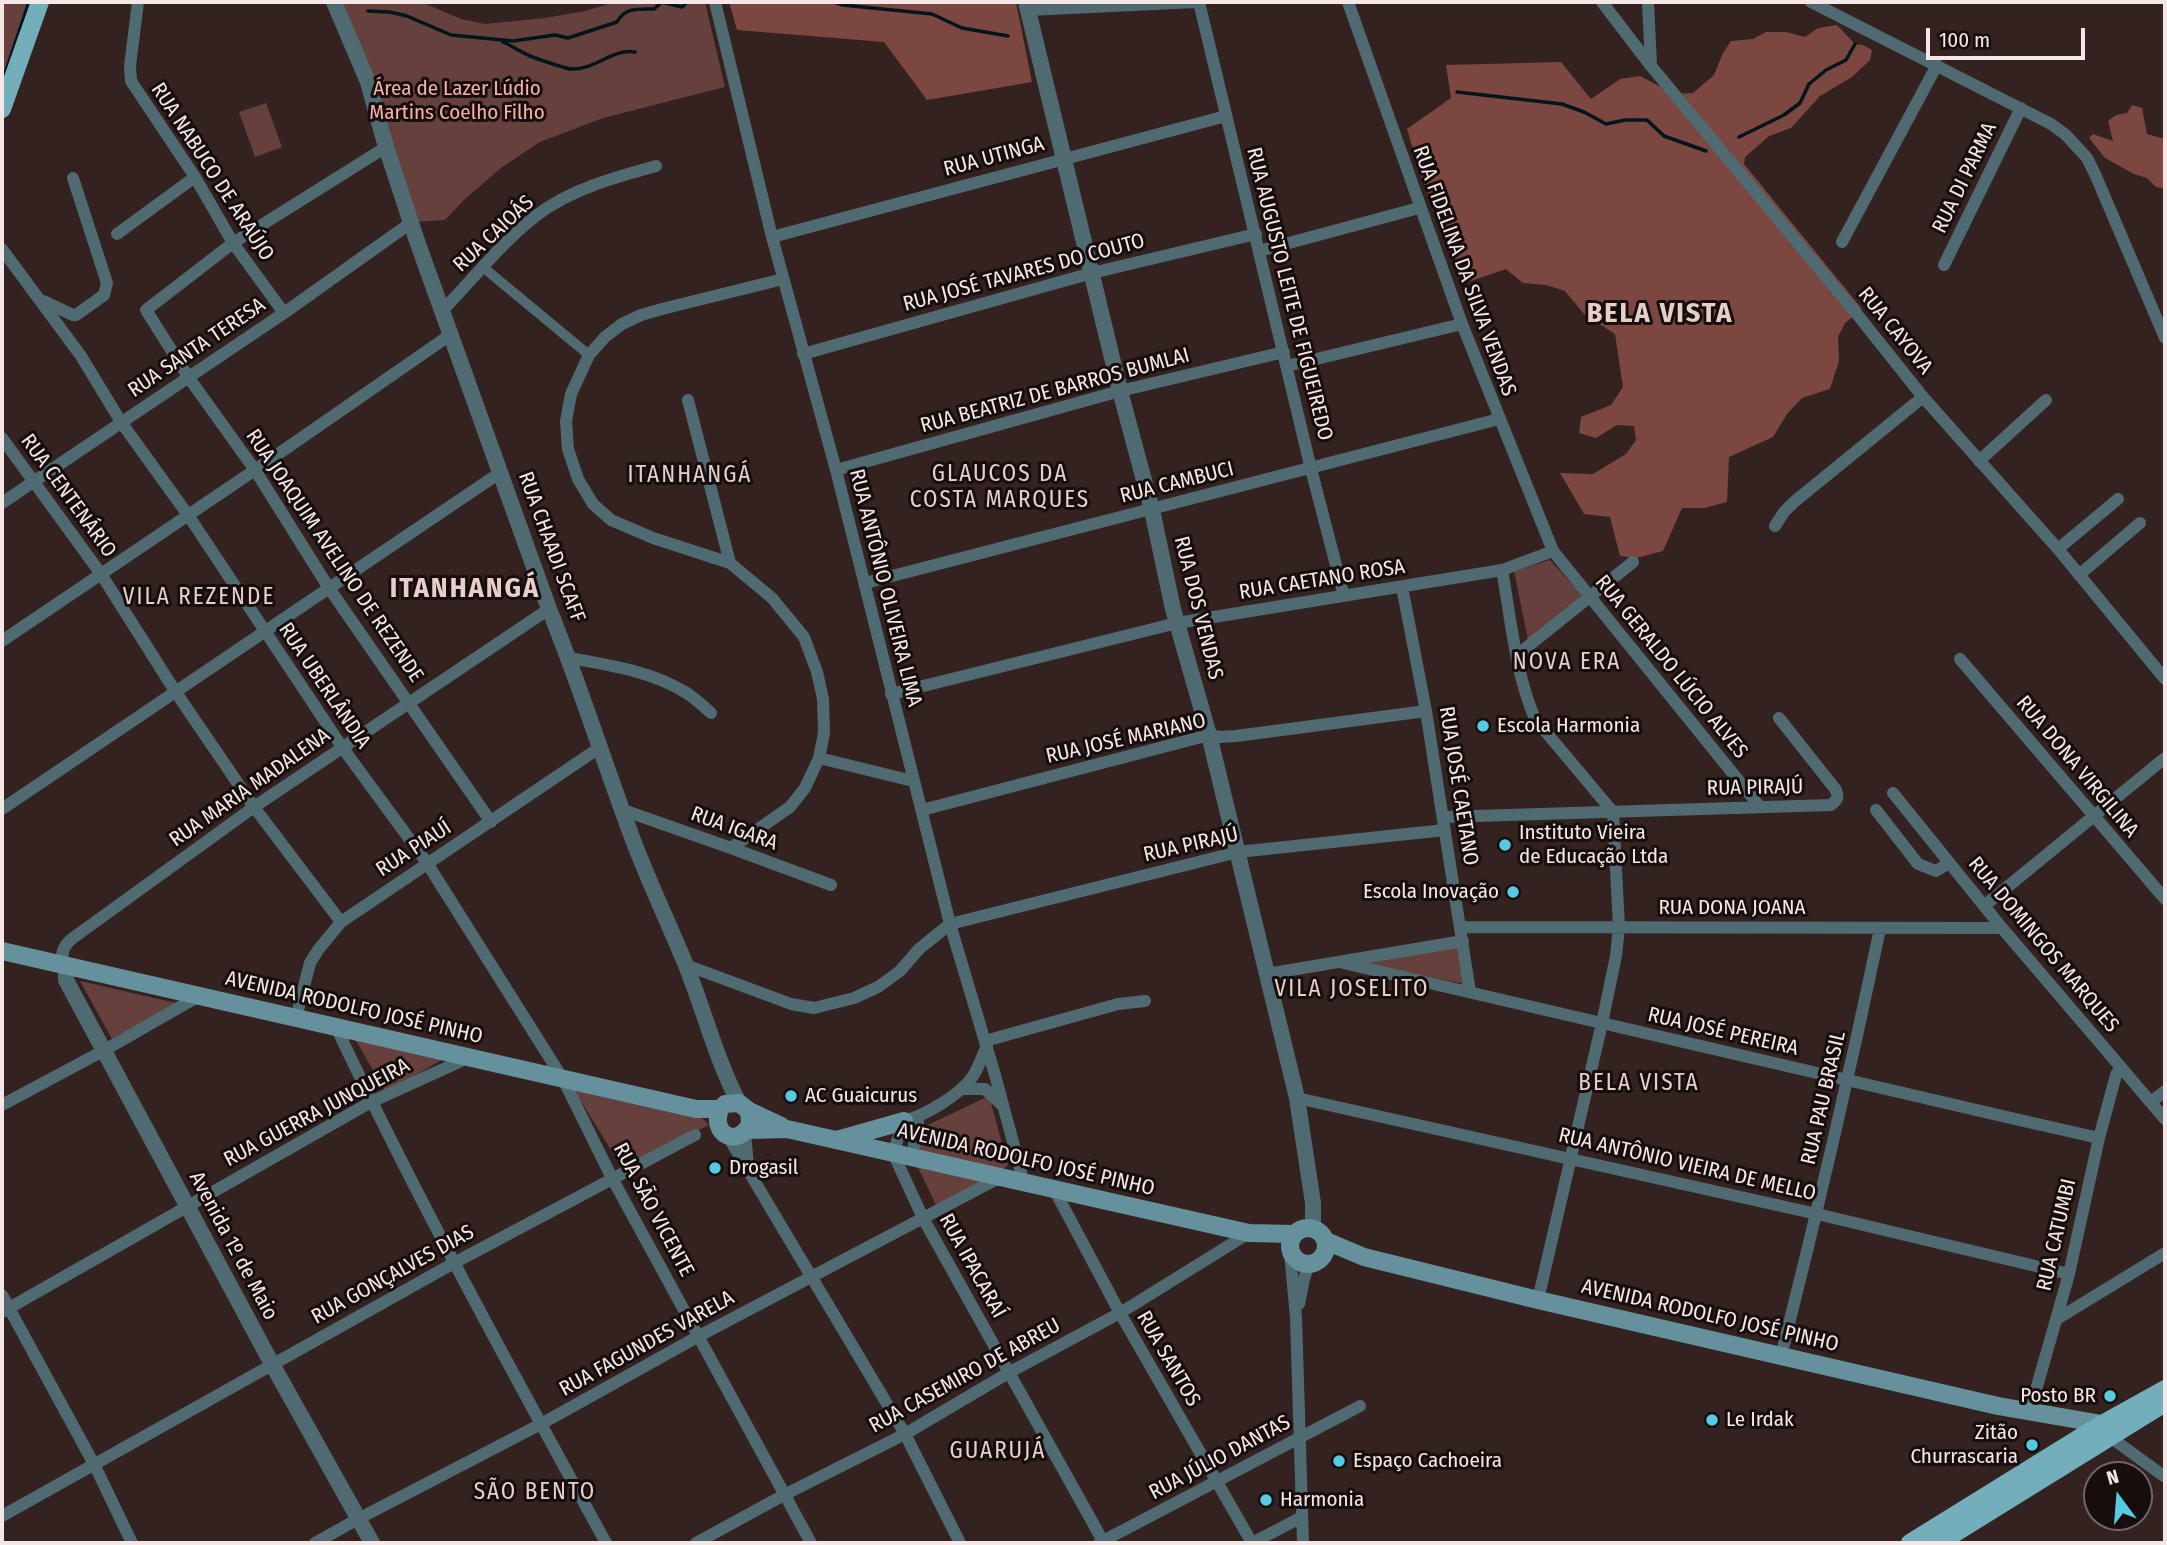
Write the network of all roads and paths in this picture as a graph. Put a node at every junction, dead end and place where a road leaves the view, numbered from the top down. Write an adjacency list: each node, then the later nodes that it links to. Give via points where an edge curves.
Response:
1 (40, 2): 14 (main road)
2 (138, 2): 19 (street, RUA NABUCO DE ARAÚJO, via 131,81)
3 (334, 2): 16 (street, RUA CHAADI SCAFF, via 368,82)
4 (715, 2): 25 (street, RUA ANTÔNIO OLIVEIRA LIMA)
5 (1197, 2): 10 (street); 15 (street, RUA AUGUSTO LEITE DE FIGUEIREDO)
6 (1348, 2): 21 (street, RUA FIDELINA DA SILVA VENDAS)
7 (1602, 2): 12 (street, RUA CAYOVA)
8 (1648, 2): 12 (street)
9 (1811, 2): 11 (street)
10 (1027, 6): 17 (street, RUA DOS VENDAS)
11 (1937, 65): 13 (street); 26 (street)
12 (1651, 66): 46 (street, RUA CAYOVA)
13 (2021, 108): 30 (street, RUA DI PARMA); 39 (street, via 2066,135 2087,158)
14 (2, 109)
15 (1226, 116): 17 (street, RUA UTINGA); 24 (street, RUA AUGUSTO LEITE DE FIGUEIREDO)
16 (386, 147): 22 (street, RUA CHAADI SCAFF); 27 (street)
17 (1063, 159): 25 (street, RUA UTINGA); 32 (street, RUA DOS VENDAS)
18 (656, 166): 31 (street, RUA CAIOÁS, via 573,194 539,214)
19 (195, 177): 23 (street); 27 (street, RUA NABUCO DE ARAÚJO)
20 (73, 178): 34 (street, via 107,289 76,315)
21 (1419, 208): 29 (street); 37 (street, RUA FIDELINA DA SILVA VENDAS)
22 (412, 222): 35 (street, RUA CHAADI SCAFF); 36 (street, RUA SANTA TERESA)
23 (117, 234)
24 (1256, 234): 29 (street, RUA AUGUSTO LEITE DE FIGUEIREDO); 32 (street, RUA JOSÉ TAVARES DO COUTO)
25 (772, 237): 33 (street, RUA ANTÔNIO OLIVEIRA LIMA)
26 (1842, 242)
27 (233, 243): 36 (street, RUA NABUCO DE ARAÚJO); 44 (street, RUA JOAQUIM AVELINO DE REZENDE, via 146,310)
28 (2, 249): 34 (street, RUA UBERLÂNDIA)
29 (1259, 251): 40 (street, RUA AUGUSTO LEITE DE FIGUEIREDO)
30 (1944, 265)
31 (484, 268): 35 (street, RUA CAIOÁS); 42 (street)
32 (1092, 273): 41 (street, RUA JOSÉ TAVARES DO COUTO); 45 (street, RUA DOS VENDAS)
33 (783, 279): 41 (street, RUA ANTÔNIO OLIVEIRA LIMA); 42 (street, via 641,315 605,337)
34 (39, 300): 50 (street, RUA UBERLÂNDIA, via 81,356)
35 (442, 311): 38 (street, RUA CHAADI SCAFF)
36 (284, 313): 44 (street, RUA SANTA TERESA)
37 (1462, 324): 43 (street); 49 (street, RUA FIDELINA DA SILVA VENDAS)
38 (450, 335): 54 (street); 56 (street, RUA CHAADI SCAFF)
39 (2165, 338)
40 (1284, 352): 43 (street, RUA AUGUSTO LEITE DE FIGUEIREDO); 45 (street, RUA BEATRIZ DE BARROS BUMLAI)
41 (803, 354): 55 (street, RUA ANTÔNIO OLIVEIRA LIMA)
42 (589, 355): 67 (street, via 566,421 568,449 593,504 611,520)
43 (1287, 366): 53 (street, RUA AUGUSTO LEITE DE FIGUEIREDO)
44 (189, 378): 50 (street, RUA SANTA TERESA); 54 (street, RUA JOAQUIM AVELINO DE REZENDE)
45 (1120, 390): 55 (street, RUA BEATRIZ DE BARROS BUMLAI); 60 (street, RUA DOS VENDAS)
46 (1923, 397): 52 (street, RUA CAYOVA); 63 (street, via 1794,502)
47 (688, 400): 67 (street)
48 (2046, 400): 52 (street)
49 (1499, 419): 53 (street, RUA CAMBUCI); 65 (street, RUA FIDELINA DA SILVA VENDAS)
50 (121, 422): 57 (street, RUA SANTA TERESA); 61 (street, RUA UBERLÂNDIA)
51 (2, 438): 57 (street, RUA CENTENÁRIO)
52 (1979, 461): 64 (street, RUA CAYOVA)
53 (1311, 469): 60 (street, RUA CAMBUCI); 74 (street, RUA AUGUSTO LEITE DE FIGUEIREDO)
54 (255, 470): 61 (street); 73 (street, RUA JOAQUIM AVELINO DE REZENDE)
55 (836, 470): 71 (street, RUA ANTÔNIO OLIVEIRA LIMA)
56 (501, 472): 73 (street); 76 (street, RUA CHAADI SCAFF)
57 (34, 481): 59 (street, RUA SANTA TERESA); 69 (street, RUA CENTENÁRIO)
58 (2118, 499): 64 (street)
59 (2, 503)
60 (1152, 510): 71 (street, RUA CAMBUCI); 77 (street, RUA DOS VENDAS)
61 (188, 515): 69 (street); 78 (street, RUA UBERLÂNDIA)
62 (2140, 523): 70 (street)
63 (1775, 526)
64 (2058, 549): 70 (street, RUA CAYOVA)
65 (1553, 551): 68 (street, RUA CAETANO ROSA); 75 (street, RUA GERALDO LÚCIO ALVES)
66 (1633, 562): 75 (street)
67 (730, 564): 93 (street, via 772,598 804,637 823,699)
68 (1502, 570): 72 (street, RUA CAETANO ROSA); 80 (street)
69 (101, 574): 79 (street); 84 (street, RUA CENTENÁRIO)
70 (2079, 575): 83 (street, RUA CAYOVA)
71 (865, 583): 85 (street, RUA ANTÔNIO OLIVEIRA LIMA)
72 (1402, 587): 74 (street, RUA CAETANO ROSA); 87 (street, RUA JOSÉ CAETANO)
73 (329, 588): 78 (street); 86 (street, RUA JOAQUIM AVELINO DE REZENDE)
74 (1344, 596): 77 (street, RUA CAETANO ROSA)
75 (1590, 597): 80 (street); 98 (street, RUA GERALDO LÚCIO ALVES)
76 (549, 609): 81 (street, RUA CHAADI SCAFF); 86 (street, RUA MARIA MADALENA)
77 (1177, 623): 85 (street, RUA CAETANO ROSA); 90 (street, RUA DOS VENDAS)
78 (264, 631): 84 (street); 91 (street, RUA UBERLÂNDIA)
79 (2, 640)
80 (1517, 655): 103 (street, via 1535,719)
81 (569, 659): 88 (street, via 625,668 669,683); 92 (street, RUA CHAADI SCAFF)
82 (1960, 659): 104 (street, RUA DONA VIRGILINA)
83 (2165, 679)
84 (175, 691): 97 (street, RUA CENTENÁRIO); 99 (street)
85 (891, 694): 95 (street, RUA ANTÔNIO OLIVEIRA LIMA)
86 (409, 702): 91 (street, RUA MARIA MADALENA); 105 (street, RUA JOAQUIM AVELINO DE REZENDE)
87 (1426, 710): 90 (street, RUA JOSÉ MARIANO, via 1236,736); 106 (street, RUA JOSÉ CAETANO)
88 (711, 713)
89 (1779, 718): 98 (street, RUA PIRAJÚ, via 1838,796 1825,806)
90 (1209, 735): 101 (street, RUA JOSÉ MARIANO); 108 (street, RUA DOS VENDAS)
91 (342, 747): 97 (street, RUA MARIA MADALENA); 109 (street, RUA UBERLÂNDIA)
92 (599, 748): 100 (street, RUA CHAADI SCAFF); 105 (street, RUA PIAUÍ)
93 (819, 758): 95 (street); 107 (street, via 790,807)
94 (2165, 758): 104 (street)
95 (913, 781): 101 (street, RUA ANTÔNIO OLIVEIRA LIMA)
96 (1893, 793): 110 (street, RUA DOMINGOS MARQUES)
97 (254, 807): 114 (street, RUA CENTENÁRIO); 124 (street, RUA MARIA MADALENA, via 67,943 62,956)
98 (1760, 807): 103 (street, RUA PIRAJÚ)
99 (2, 809)
100 (623, 810): 107 (street, RUA IGARA); 123 (street, RUA CHAADI SCAFF)
101 (922, 810): 115 (street, RUA ANTÔNIO OLIVEIRA LIMA)
102 (1875, 810): 110 (street, via 1923,868 1936,871)
103 (1613, 812): 106 (street, RUA PIRAJÚ); 117 (street)
104 (2093, 816): 112 (street, RUA DONA VIRGILINA); 113 (street)
105 (491, 822): 109 (street, RUA PIAUÍ)
106 (1444, 823): 108 (street, RUA PIRAJÚ); 116 (street, RUA JOSÉ CAETANO)
107 (732, 848): 111 (street, RUA IGARA)
108 (1237, 852): 115 (street, RUA PIRAJÚ); 125 (street, RUA DOS VENDAS)
109 (427, 863): 114 (street, RUA PIAUÍ); 136 (street, RUA UBERLÂNDIA)
110 (1949, 863): 113 (street, RUA DOMINGOS MARQUES)
111 (831, 885)
112 (2165, 900)
113 (1984, 906): 118 (street, RUA DOMINGOS MARQUES)
114 (341, 922): 129 (street, RUA PIAUÍ, via 310,963)
115 (950, 924): 123 (street, via 878,987 814,1008 791,1004); 132 (street, RUA ANTÔNIO OLIVEIRA LIMA)
116 (1462, 927): 117 (street, RUA DONA JOANA); 120 (street, RUA JOSÉ CAETANO)
117 (1619, 927): 119 (street, RUA DONA JOANA); 130 (street)
118 (2002, 928): 119 (street, RUA DONA JOANA); 135 (street, RUA DOMINGOS MARQUES)
119 (1880, 929): 137 (street, RUA PAU BRASIL)
120 (1463, 941): 122 (street); 126 (street, RUA JOSÉ CAETANO)
121 (2, 951): 124 (main road, AVENIDA RODOLFO JOSÉ PINHO)
122 (1339, 962): 125 (street); 126 (street, RUA JOSÉ PEREIRA)
123 (686, 965): 144 (street, RUA CHAADI SCAFF, via 726,1078)
124 (66, 966): 127 (main road, AVENIDA RODOLFO JOSÉ PINHO); 133 (street, Avenida 1º de Maio, via 65,980)
125 (1267, 974): 140 (street, RUA DOS VENDAS)
126 (1470, 992): 130 (street, RUA JOSÉ PEREIRA)
127 (199, 996): 129 (main road, AVENIDA RODOLFO JOSÉ PINHO); 133 (street)
128 (1145, 1001): 132 (street, via 1118,1004)
129 (296, 1018): 131 (main road, AVENIDA RODOLFO JOSÉ PINHO)
130 (1602, 1023): 137 (street, RUA JOSÉ PEREIRA); 157 (street)
131 (336, 1027): 134 (main road, AVENIDA RODOLFO JOSÉ PINHO); 141 (street)
132 (986, 1043): 138 (street, via 974,1075); 145 (street, RUA ANTÔNIO OLIVEIRA LIMA)
133 (103, 1051): 143 (street); 162 (street, Avenida 1º de Maio)
134 (470, 1058): 136 (main road, AVENIDA RODOLFO JOSÉ PINHO); 141 (street, RUA GUERRA JUNQUEIRA)
135 (2121, 1068): 142 (street, RUA DOMINGOS MARQUES); 153 (street, RUA CATUMBI)
136 (563, 1079): 146 (main road, AVENIDA RODOLFO JOSÉ PINHO); 158 (street, RUA SÃO VICENTE)
137 (1848, 1082): 153 (street, RUA JOSÉ PEREIRA); 163 (street, RUA PAU BRASIL)
138 (963, 1089): 145 (street, via 985,1089); 148 (street)
139 (2165, 1091): 142 (street)
140 (1297, 1098): 157 (street, RUA ANTÔNIO VIEIRA DE MELLO); 166 (street, RUA DOS VENDAS)
141 (371, 1102): 162 (street, RUA GUERRA JUNQUEIRA); 171 (street)
142 (2151, 1102): 149 (street, RUA DOMINGOS MARQUES)
143 (2, 1105)
144 (744, 1107): 147 (main road, via 732,1102); 150 (main road, AVENIDA RODOLFO JOSÉ PINHO); 151 (main road, via 750,1124)
145 (1003, 1107): 160 (street, RUA ANTÔNIO OLIVEIRA LIMA)
146 (696, 1109): 147 (main road, AVENIDA RODOLFO JOSÉ PINHO); 151 (main road, AVENIDA RODOLFO JOSÉ PINHO)
147 (720, 1109): 151 (main road, via 716,1118)
148 (912, 1119): 154 (main road); 155 (street); 156 (street)
149 (2165, 1119)
150 (787, 1129): 151 (main road, AVENIDA RODOLFO JOSÉ PINHO); 154 (main road, AVENIDA RODOLFO JOSÉ PINHO)
151 (734, 1132): 173 (street, via 749,1170)
152 (695, 1135): 158 (street, RUA GONÇALVES DIAS)
153 (2099, 1138): 172 (street, RUA CATUMBI)
154 (835, 1140): 155 (main road, AVENIDA RODOLFO JOSÉ PINHO)
155 (893, 1153): 156 (main road, AVENIDA RODOLFO JOSÉ PINHO); 164 (street, RUA IPACARAÍ)
156 (913, 1158): 159 (main road, AVENIDA RODOLFO JOSÉ PINHO)
157 (1570, 1159): 163 (street, RUA ANTÔNIO VIEIRA DE MELLO); 175 (street)
158 (612, 1178): 171 (street, RUA GONÇALVES DIAS); 180 (street, RUA SÃO VICENTE)
159 (999, 1178): 160 (main road, AVENIDA RODOLFO JOSÉ PINHO); 164 (street, RUA FAGUNDES VARELA)
160 (1024, 1183): 161 (main road, AVENIDA RODOLFO JOSÉ PINHO)
161 (1055, 1191): 165 (main road, AVENIDA RODOLFO JOSÉ PINHO); 177 (street, RUA SANTOS)
162 (187, 1205): 176 (street, RUA GUERRA JUNQUEIRA); 182 (street, Avenida 1º de Maio)
163 (1817, 1214): 172 (street, RUA ANTÔNIO VIEIRA DE MELLO); 181 (street, RUA PAU BRASIL)
164 (923, 1218): 173 (street, RUA FAGUNDES VARELA); 183 (street, RUA IPACARAÍ)
165 (1252, 1234): 167 (main road, AVENIDA RODOLFO JOSÉ PINHO); 177 (street, RUA CASEMIRO DE ABREU)
166 (1319, 1234): 167 (main road, via 1297,1230); 169 (main road); 170 (main road, via 1326,1251)
167 (1291, 1245): 170 (main road, via 1297,1261); 178 (street)
168 (2165, 1253): 179 (street)
169 (1364, 1257): 170 (main road); 175 (main road, AVENIDA RODOLFO JOSÉ PINHO)
170 (1315, 1262): 178 (street, via 1304,1279)
171 (454, 1263): 182 (street, RUA GONÇALVES DIAS); 188 (street)
172 (2069, 1274): 179 (street, RUA CATUMBI)
173 (810, 1277): 180 (street, RUA FAGUNDES VARELA); 189 (street)
174 (2, 1294): 176 (street)
175 (1538, 1300): 181 (main road, AVENIDA RODOLFO JOSÉ PINHO)
176 (6, 1310): 192 (street)
177 (1119, 1313): 183 (street, RUA CASEMIRO DE ABREU); 194 (street, RUA SANTOS)
178 (1296, 1318): 191 (street)
179 (2057, 1319): 187 (street, RUA CATUMBI)
180 (699, 1336): 188 (street, RUA FAGUNDES VARELA); 195 (street, RUA SÃO VICENTE)
181 (1781, 1356): 187 (main road, AVENIDA RODOLFO JOSÉ PINHO)
182 (272, 1364): 192 (street, RUA GONÇALVES DIAS); 198 (street, Avenida 1º de Maio)
183 (1010, 1373): 189 (street, RUA CASEMIRO DE ABREU); 206 (street, RUA IPACARAÍ)
184 (2165, 1389): 190 (main road)
185 (2165, 1404): 190 (main road)
186 (1360, 1406): 191 (street, RUA JÚLIO DANTAS)
187 (2039, 1413): 190 (main road, AVENIDA RODOLFO JOSÉ PINHO)
188 (541, 1424): 198 (street, RUA FAGUNDES VARELA); 202 (street)
189 (905, 1434): 195 (street, RUA CASEMIRO DE ABREU); 205 (street)
190 (2100, 1435): 193 (street); 209 (main road); 210 (main road)
191 (1301, 1437): 194 (street, RUA JÚLIO DANTAS); 197 (street)
192 (94, 1466): 196 (street, RUA GONÇALVES DIAS); 199 (street)
193 (2165, 1477)
194 (1216, 1482): 206 (street, RUA JÚLIO DANTAS); 207 (street, RUA SANTOS)
195 (784, 1494): 203 (street, RUA CASEMIRO DE ABREU); 204 (street, RUA SÃO VICENTE)
196 (2, 1516)
197 (1302, 1517): 207 (street); 208 (street)
198 (358, 1519): 200 (street, RUA FAGUNDES VARELA); 201 (street, Avenida 1º de Maio)
199 (132, 1543)
200 (315, 1543)
201 (372, 1543)
202 (606, 1543)
203 (696, 1543)
204 (811, 1543)
205 (960, 1543)
206 (1102, 1543)
207 (1252, 1543)
208 (1303, 1543)
209 (1910, 1543)
210 (1939, 1543)

